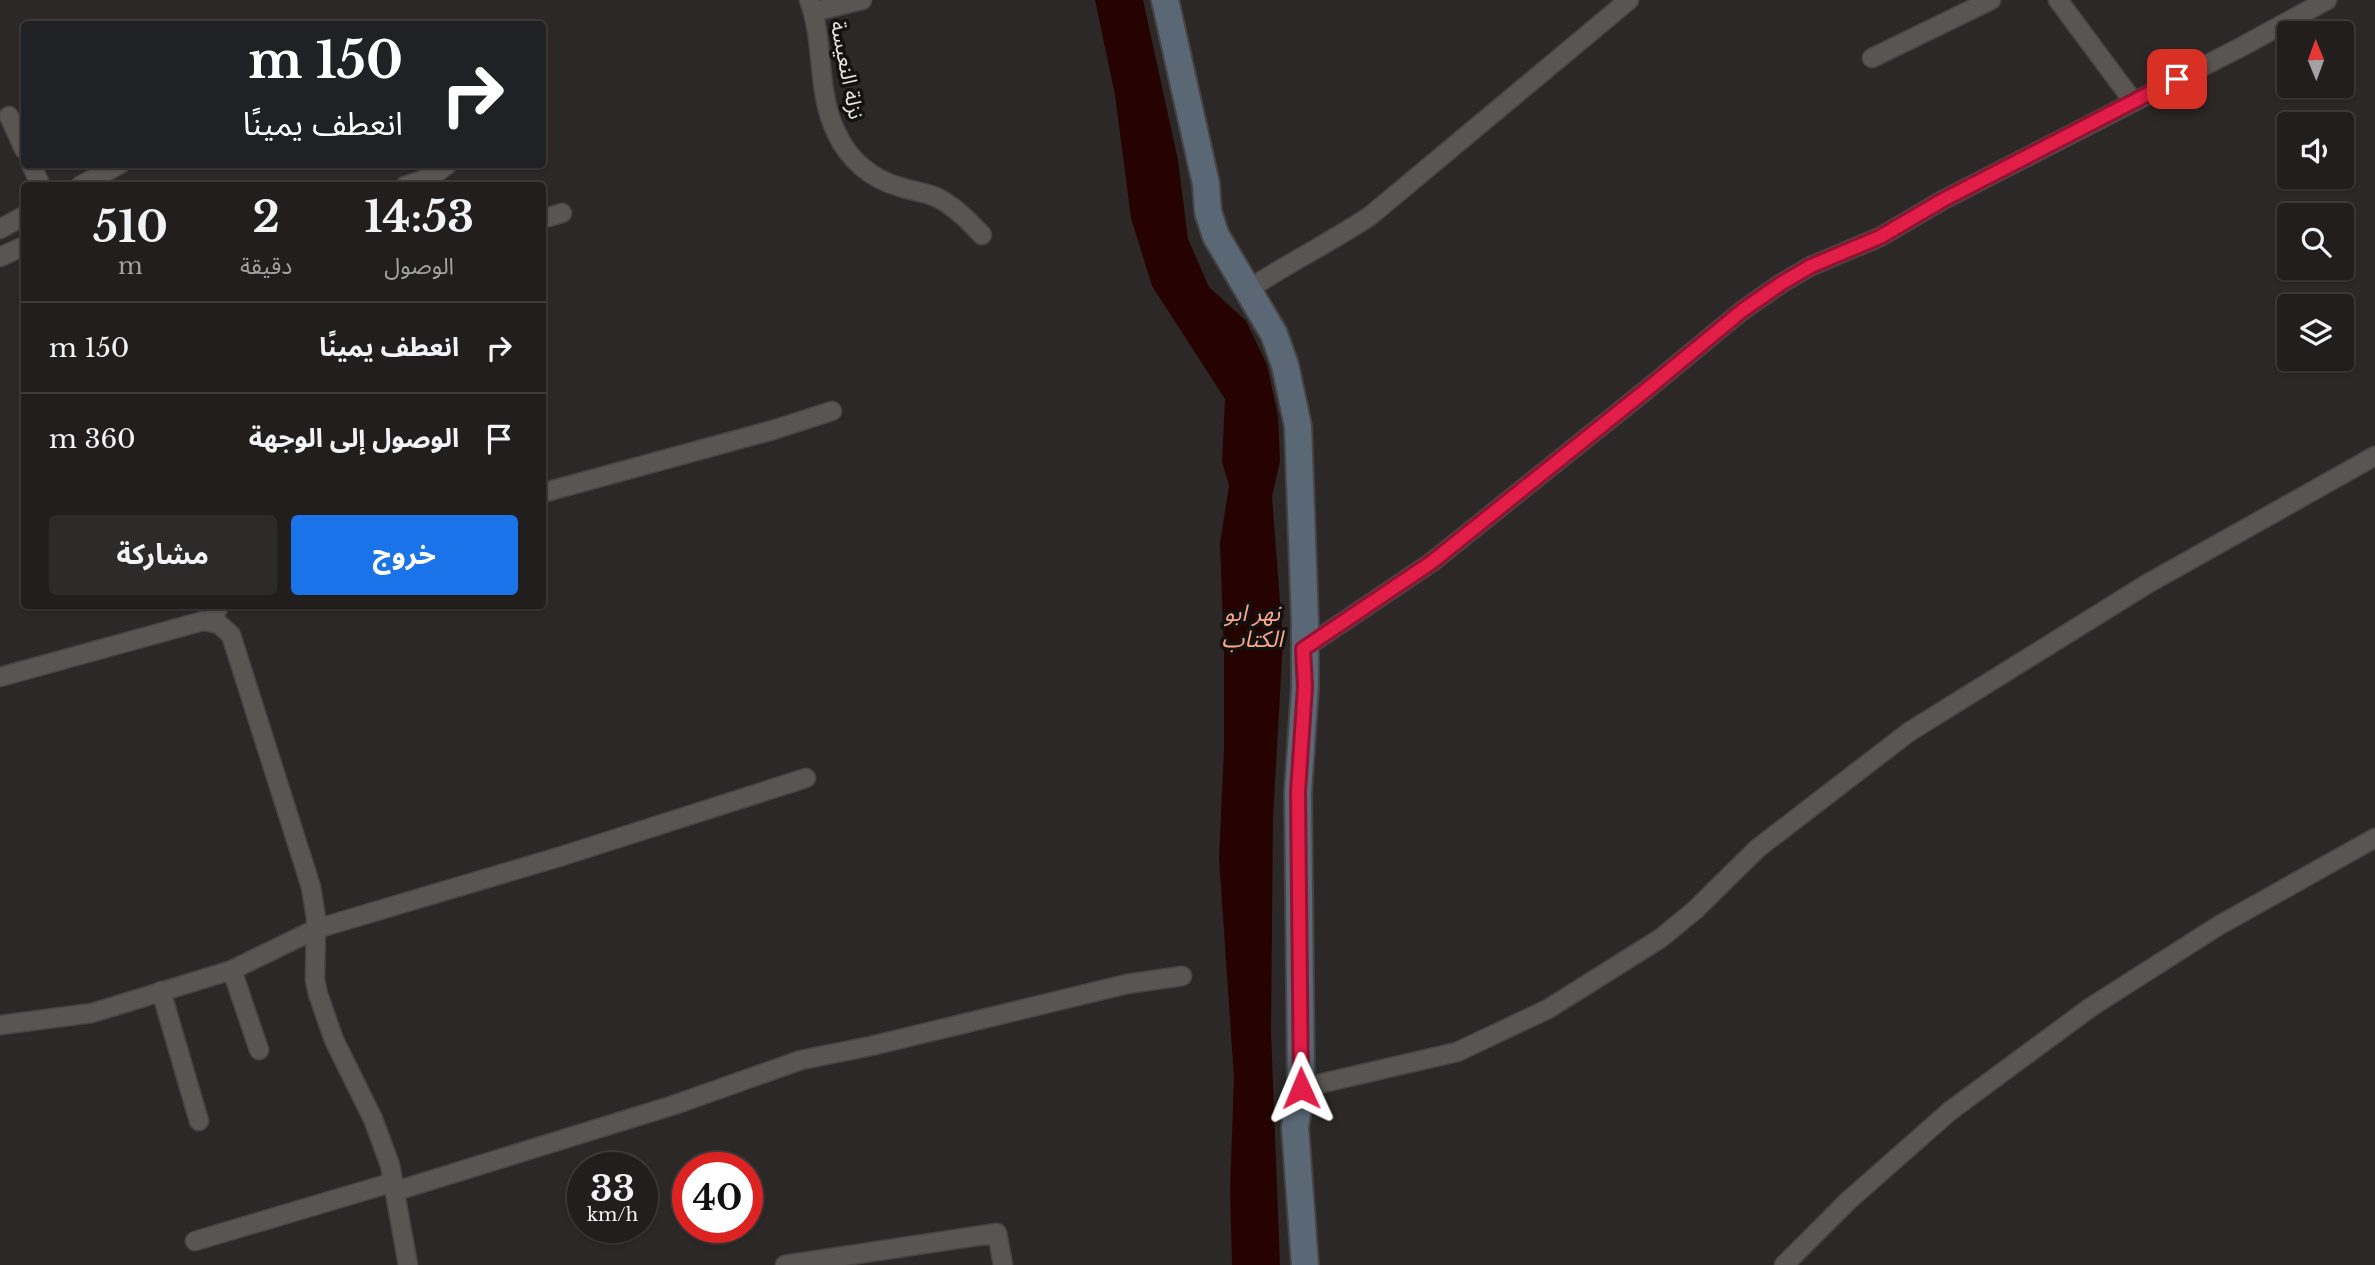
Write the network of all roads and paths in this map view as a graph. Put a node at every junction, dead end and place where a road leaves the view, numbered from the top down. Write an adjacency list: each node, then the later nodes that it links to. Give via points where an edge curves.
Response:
1 (862, 0): 7 (street)
2 (1165, 0): 23 (street, via 1204,172 1208,212 1216,236)
3 (1629, 0): 23 (street, via 1370,216)
4 (1991, 0): 8 (street)
5 (2058, 0): 9 (street)
6 (2327, 0): 9 (street)
7 (811, 6): 20 (street, نزلة النعيسة, via 830,117 842,145 864,169 888,183 939,199)
8 (1872, 58)
9 (2133, 101): 28 (street, via 1880,237 1782,283 1432,562)
10 (9, 116): 11 (street)
11 (21, 142)
12 (113, 168): 14 (street)
13 (443, 168): 15 (street)
14 (87, 182)
15 (417, 182)
16 (562, 213): 18 (street)
17 (21, 218): 19 (street)
18 (546, 218)
19 (0, 229)
20 (982, 234)
21 (21, 247): 22 (street)
22 (0, 257)
23 (1249, 289): 28 (street, via 1274,334 1298,426)
24 (832, 411): 26 (street)
25 (2375, 456): 38 (street, via 2147,584 1909,732 1758,848 1661,938 1548,1009 1457,1052)
26 (546, 492)
27 (215, 614): 29 (street); 32 (street, via 235,642 307,871)
28 (1303, 649): 38 (street, via 1298,792)
29 (0, 677)
30 (806, 778): 32 (street)
31 (2375, 838): 46 (street, via 2218,926 2091,1007 1950,1111)
32 (316, 929): 33 (street); 40 (street, via 318,994 334,1040 373,1119)
33 (232, 970): 35 (street); 37 (street)
34 (1182, 976): 40 (street, via 1126,984 800,1060 674,1105)
35 (160, 991): 36 (street, via 92,1013); 39 (street)
36 (0, 1025)
37 (259, 1051)
38 (1301, 1088): 45 (street, via 1295,1127)
39 (199, 1121)
40 (395, 1186): 41 (street); 42 (street)
41 (195, 1241)
42 (408, 1265)
43 (785, 1265): 44 (street, via 997,1233)
44 (1003, 1265)
45 (1305, 1265)
46 (1784, 1265)

